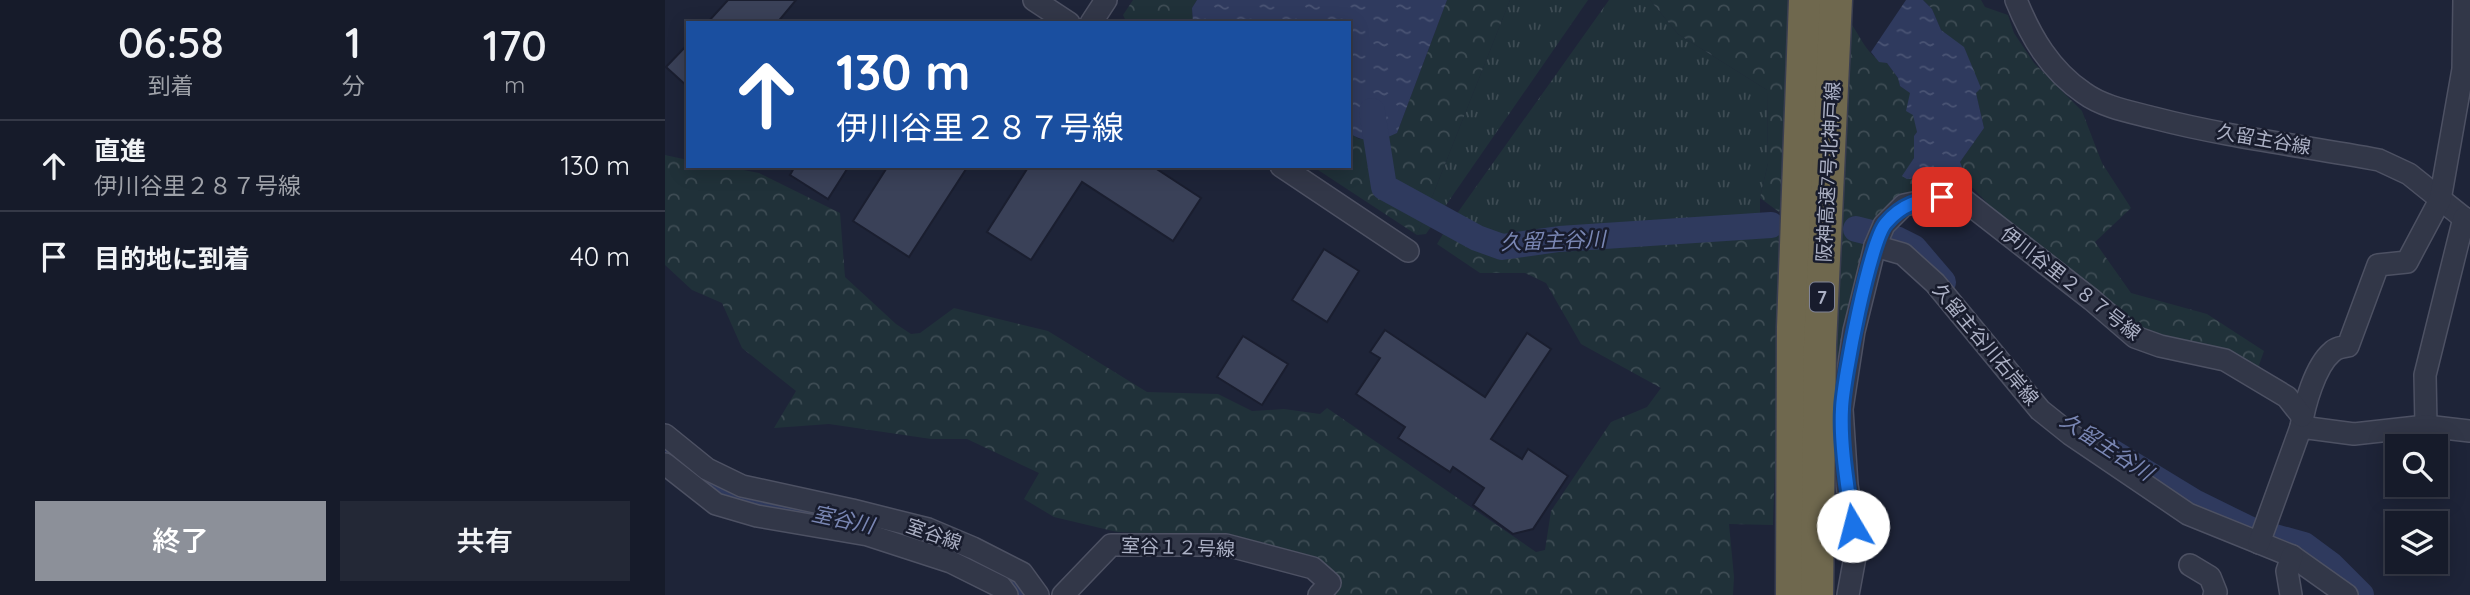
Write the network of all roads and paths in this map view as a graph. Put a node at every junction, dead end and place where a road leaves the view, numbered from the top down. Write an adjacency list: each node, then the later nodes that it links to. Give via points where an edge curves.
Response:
1 (1034, 0): 7 (street)
2 (1106, 0): 8 (street)
3 (1805, 0): 26 (highway, 阪神高速7号北神戸線 / 7, via 1793,327)
4 (1836, 0): 27 (highway, 阪神高速7号北神戸線 / 7, via 1820,345)
5 (2016, 0): 10 (street, 久留主谷線, via 2052,66 2085,94 2121,109 2185,125 2379,160 2409,174)
6 (2464, 0): 10 (street, via 2463,69)
7 (1066, 21)
8 (1092, 21)
9 (1284, 168): 13 (street)
10 (2440, 200): 11 (street, 久留主谷線); 14 (street, via 2407,262 2378,265 2348,346 2333,350 2325,359)
11 (2467, 220): 15 (street, via 2425,375)
12 (1878, 238): 14 (street, 伊川谷里２８７号線, via 1904,205 1960,197 2135,337 2225,360 2287,397); 19 (street, 久留主谷川右岸線, via 1935,283 2040,410 2070,434 2188,514); 28 (street, via 1854,331 1842,409 1857,547)
13 (1408, 251)
14 (2302, 421): 15 (street, via 2354,434); 19 (street)
15 (2426, 426): 16 (street)
16 (2470, 431)
17 (665, 435): 23 (street, 室谷線, via 707,469 742,486 928,529 973,548 1021,573)
18 (665, 464): 22 (street, via 716,504 757,516 868,535 951,562 1001,587)
19 (2262, 535): 20 (street, 久留主谷川右岸線)
20 (2292, 556): 30 (street, via 2287,571); 31 (street, 久留主谷川右岸線)
21 (2190, 565): 29 (street, via 2210,577)
22 (1007, 595)
23 (1038, 595)
24 (1063, 595): 25 (street, 室谷１２号線, via 1111,545 1226,545 1314,568 1330,583)
25 (1319, 595)
26 (1792, 595)
27 (1817, 595)
28 (1848, 595)
29 (2214, 595)
30 (2291, 595)
31 (2347, 595)

